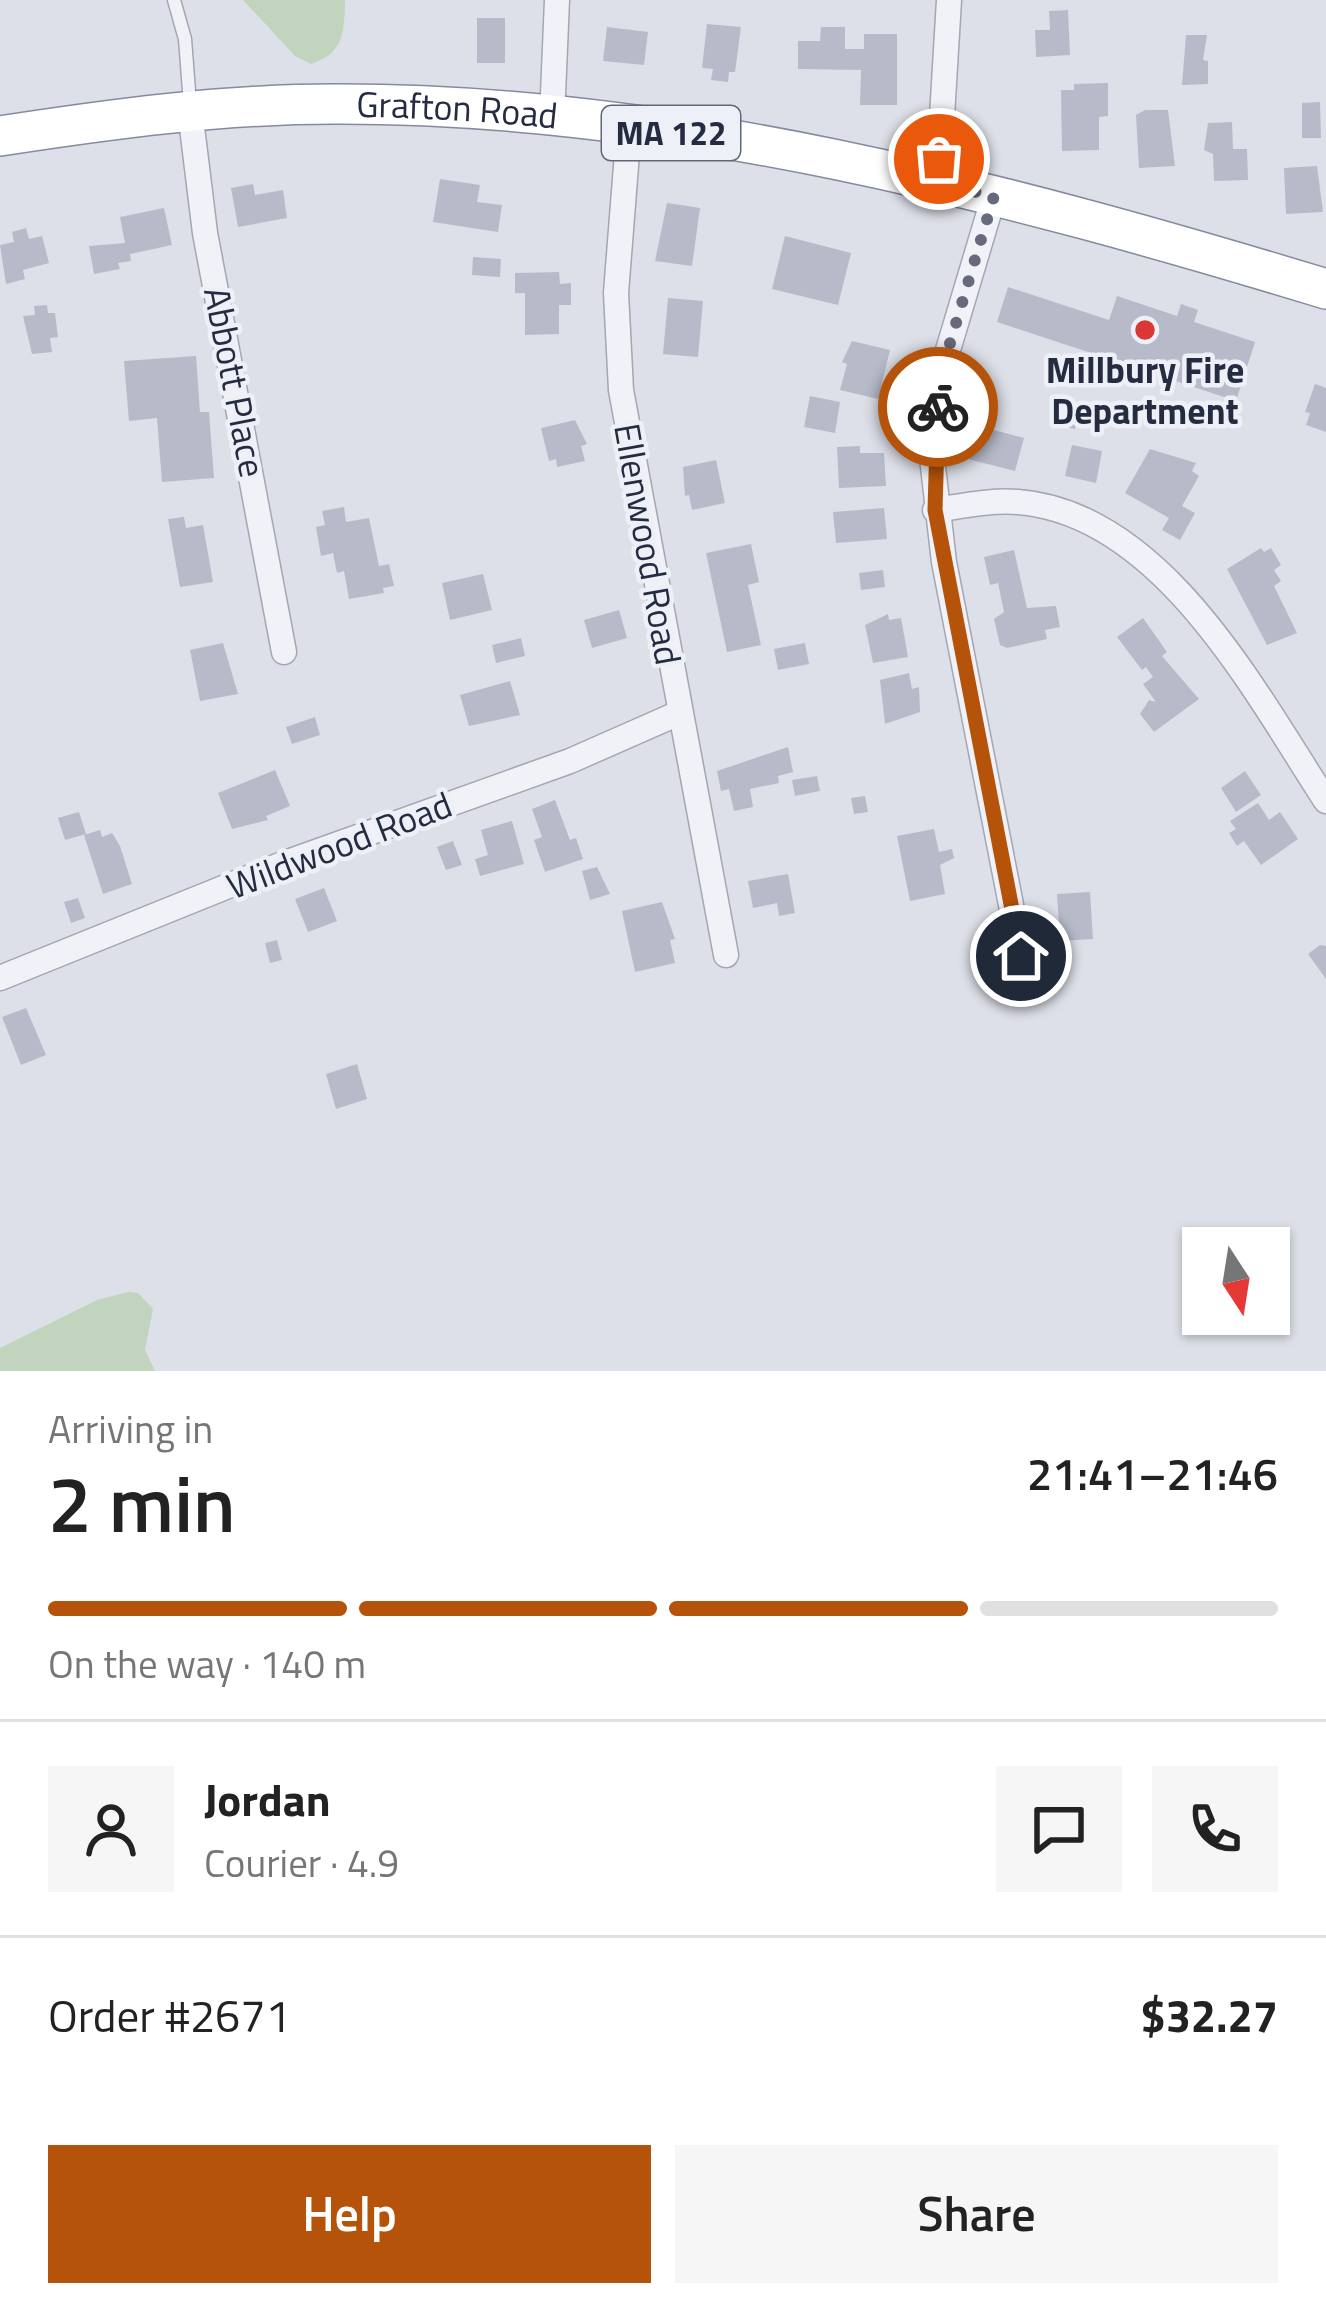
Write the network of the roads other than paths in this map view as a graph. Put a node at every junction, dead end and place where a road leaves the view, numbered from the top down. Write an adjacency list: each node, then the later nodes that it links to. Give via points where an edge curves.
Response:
1 (174, 0): 4 (lane)
2 (557, 0): 5 (street)
3 (950, 0): 8 (street)
4 (190, 111): 5 (highway, Grafton Road / MA 122, via 337,104); 7 (highway, Grafton Road / MA 122); 12 (street, Abbott Place)
5 (552, 118): 6 (highway, Grafton Road / MA 122)
6 (629, 128): 8 (highway, Grafton Road / MA 122); 13 (street, Ellenwood Road, via 616,293 621,390)
7 (0, 136)
8 (938, 183): 9 (highway, Grafton Road / MA 122)
9 (994, 196): 10 (highway, Grafton Road / MA 122); 11 (street, via 948,350 932,458)
10 (1326, 289)
11 (935, 510): 14 (street, via 1003,502 1051,510 1087,523 1149,565 1208,623); 16 (street)
12 (284, 652)
13 (679, 713): 15 (street, Ellenwood Road); 17 (street, Wildwood Road)
14 (1326, 801)
15 (726, 955)
16 (1021, 956)
17 (0, 978)

